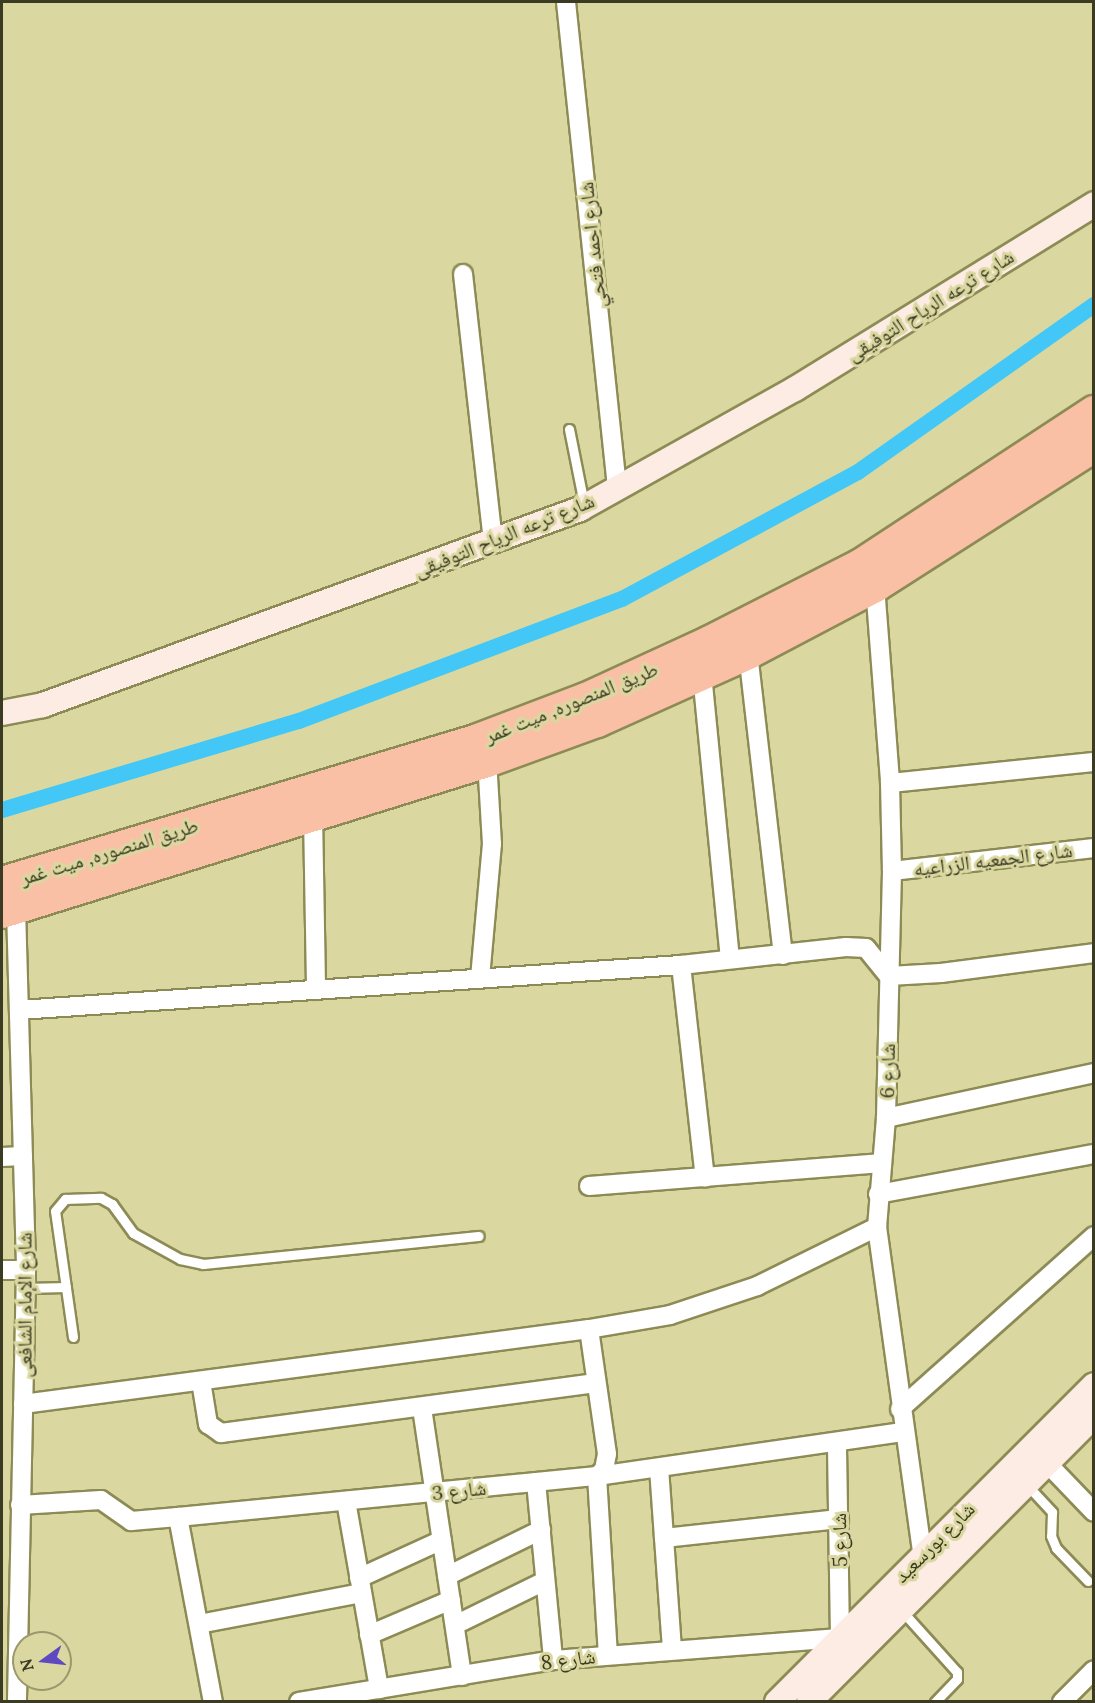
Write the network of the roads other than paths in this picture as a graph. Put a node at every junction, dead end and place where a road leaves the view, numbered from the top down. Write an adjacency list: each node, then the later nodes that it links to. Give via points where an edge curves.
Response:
1 (567, 2): 7 (street, شارع احمد فتحي)
2 (1094, 204): 7 (main road, شارع ترعه الرياح التوفيقى, via 795,389)
3 (463, 274): 9 (street)
4 (1094, 412): 10 (highway, طريق المنصوره, ميت غمر)
5 (569, 429): 8 (lane)
6 (1094, 446): 10 (highway, طريق المنصوره, ميت غمر)
7 (617, 488): 8 (main road, شارع ترعه الرياح التوفيقى)
8 (585, 506): 9 (main road, شارع ترعه الرياح التوفيقى)
9 (493, 542): 13 (main road, شارع ترعه الرياح التوفيقى, via 44,705)
10 (868, 575): 11 (highway, طريق المنصوره, ميت غمر); 16 (street, شارع 6); 20 (highway, طريق المنصوره, ميت غمر, via 532,721)
11 (747, 653): 12 (highway, طريق المنصوره, ميت غمر); 22 (street)
12 (702, 674): 14 (highway, طريق المنصوره, ميت غمر, via 564,735); 23 (street)
13 (2, 713)
14 (487, 761): 17 (highway, طريق المنصوره, ميت غمر); 26 (street, via 492,844)
15 (1094, 762): 16 (street)
16 (890, 783): 19 (street, شارع 6)
17 (313, 814): 20 (highway, طريق المنصوره, ميت غمر); 27 (street)
18 (1094, 848): 19 (street, شارع الجمعيه الزراعيه)
19 (892, 871): 25 (street, شارع 6)
20 (6, 901): 28 (street, شارع الإمام الشافعى)
21 (1094, 953): 25 (street, via 941,974)
22 (783, 955): 23 (street); 25 (street, via 866,948)
23 (730, 959): 24 (street)
24 (681, 965): 26 (street); 35 (street)
25 (889, 976): 30 (street, شارع 6)
26 (480, 978): 27 (street)
27 (316, 990): 28 (street)
28 (19, 1010): 32 (street, شارع الإمام الشافعى)
29 (1094, 1073): 30 (street)
30 (886, 1118): 34 (street, شارع 6)
31 (1094, 1154): 37 (street)
32 (23, 1156): 33 (street); 42 (street, شارع الإمام الشافعى)
33 (2, 1157)
34 (879, 1163): 35 (street); 37 (street, شارع 6)
35 (705, 1178): 36 (street)
36 (589, 1186)
37 (878, 1194): 38 (street, شارع 6)
38 (877, 1227): 45 (street, via 757,1286 670,1315); 52 (street, شارع 6)
39 (479, 1236): 43 (lane, via 203,1264 180,1259 133,1233 107,1200 94,1196 71,1198 61,1202 55,1211)
40 (1094, 1236): 52 (street)
41 (2, 1270): 42 (street)
42 (26, 1270): 44 (street, شارع الإمام الشافعى)
43 (66, 1287): 44 (lane); 46 (lane)
44 (25, 1288): 50 (street, شارع الإمام الشافعى)
45 (589, 1329): 47 (street); 48 (street)
46 (73, 1337)
47 (201, 1381): 50 (street); 51 (street, via 207,1424 221,1433)
48 (596, 1383): 51 (street); 58 (street, via 607,1454 604,1470)
49 (1094, 1385): 70 (main road, شارع بورسعيد)
50 (23, 1404): 63 (street, شارع الإمام الشافعى)
51 (422, 1408): 61 (street)
52 (900, 1409): 54 (street, شارع 6)
53 (1094, 1416): 56 (main road, شارع بورسعيد)
54 (904, 1432): 55 (street, شارع 3); 70 (street, شارع 6)
55 (837, 1442): 57 (street, شارع 3); 66 (street, شارع 5)
56 (1046, 1462): 60 (main road, شارع بورسعيد); 64 (street)
57 (659, 1468): 58 (street, شارع 3); 68 (street)
58 (597, 1476): 59 (street, شارع 3); 82 (street)
59 (536, 1482): 61 (street, شارع 3); 67 (street)
60 (1025, 1483): 73 (lane, via 1052,1512 1051,1536 1056,1548); 76 (main road, شارع بورسعيد)
61 (434, 1492): 62 (street, شارع 3); 69 (street)
62 (346, 1501): 65 (street, شارع 3); 74 (street)
63 (20, 1505): 65 (street, شارع 3, via 101,1500 131,1521); 88 (street, شارع الإمام الشافعى)
64 (1094, 1512)
65 (178, 1517): 77 (street)
66 (839, 1519): 68 (street); 80 (street, شارع 5)
67 (541, 1530): 71 (street); 72 (street)
68 (664, 1538): 81 (street)
69 (442, 1540): 71 (street); 74 (street)
70 (922, 1553): 76 (main road, شارع بورسعيد)
71 (447, 1576): 75 (street)
72 (545, 1581): 78 (street); 83 (street)
73 (1088, 1581)
74 (360, 1585): 77 (street); 79 (street)
75 (451, 1600): 78 (street); 79 (street)
76 (892, 1600): 80 (main road, شارع بورسعيد); 92 (main road, شارع بورسعيد); 93 (lane, via 957,1672 954,1682)
77 (199, 1624): 89 (street)
78 (454, 1625): 85 (street)
79 (369, 1635): 86 (street)
80 (840, 1638): 81 (street, شارع 8); 91 (main road, شارع بورسعيد)
81 (672, 1650): 82 (street, شارع 8)
82 (608, 1655): 83 (street, شارع 8)
83 (553, 1660): 85 (street, شارع 8)
84 (1091, 1675): 94 (street)
85 (462, 1676): 86 (street, شارع 8)
86 (379, 1689): 87 (street, شارع 8)
87 (357, 1697): 90 (street, شارع 8)
88 (17, 1701)
89 (213, 1701)
90 (299, 1701)
91 (777, 1701)
92 (809, 1701)
93 (935, 1701)
94 (1062, 1701)

